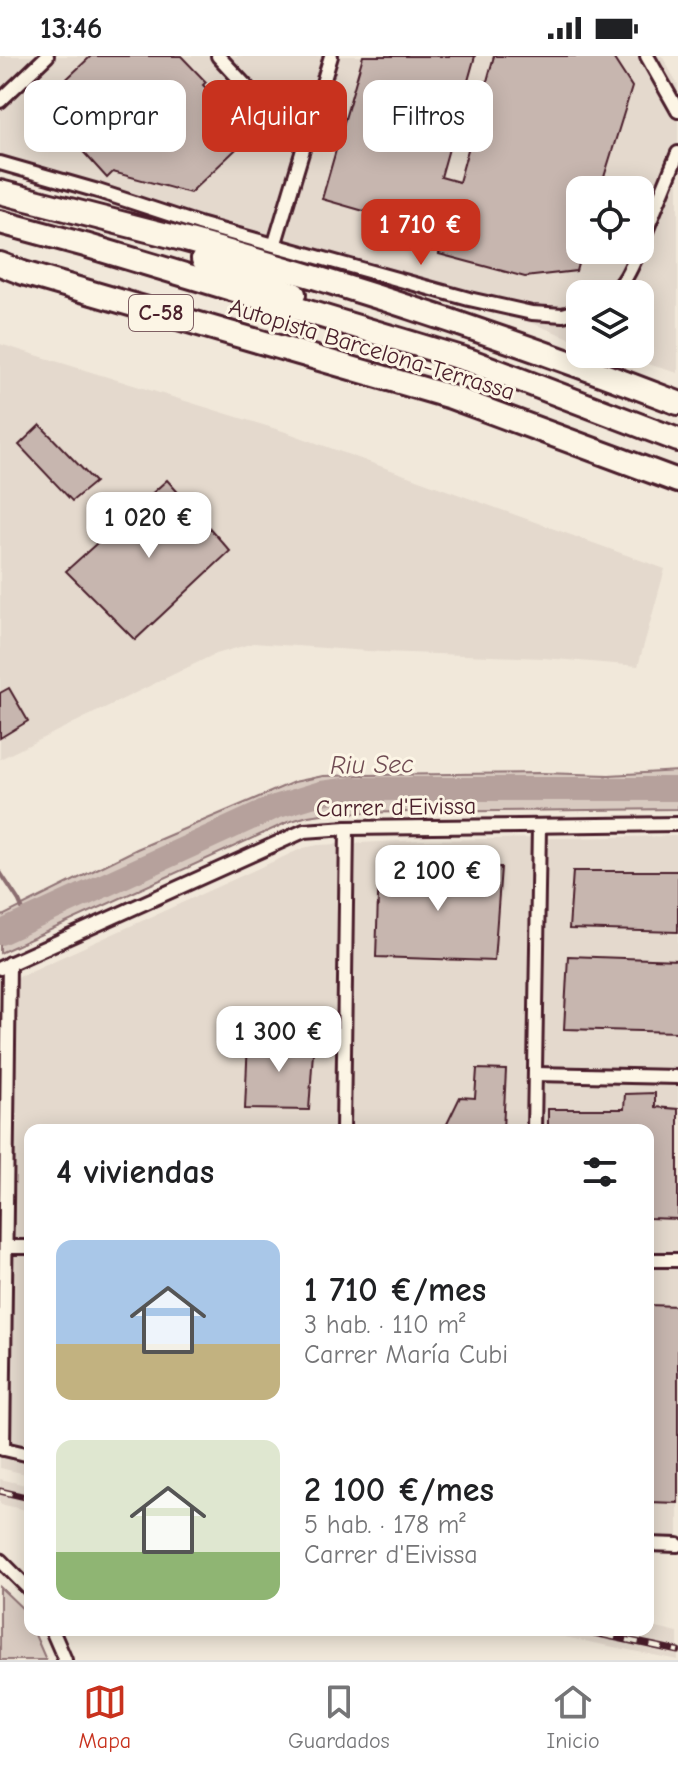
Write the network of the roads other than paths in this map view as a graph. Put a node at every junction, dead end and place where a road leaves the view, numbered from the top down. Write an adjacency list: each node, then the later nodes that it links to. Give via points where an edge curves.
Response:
1 (47, 56): 7 (street)
2 (218, 56): 5 (street)
3 (331, 56): 6 (street)
4 (647, 56): 8 (street)
5 (240, 80)
6 (324, 80)
7 (0, 101)
8 (678, 111)
9 (303, 152): 16 (street)
10 (678, 153): 13 (street)
11 (0, 163): 16 (street)
12 (0, 192): 14 (highway)
13 (654, 211)
14 (86, 215): 21 (highway, via 292,272); 22 (highway)
15 (0, 222): 22 (highway, Autopista Barcelona-Terrassa / C-58)
16 (275, 243): 20 (street, via 469,299 532,313)
17 (0, 264): 19 (highway, Autopista Barcelona-Terrassa / C-58)
18 (0, 272): 19 (highway)
19 (23, 273): 26 (highway, Autopista Barcelona-Terrassa / C-58, via 451,397)
20 (566, 314)
21 (548, 354): 23 (highway); 24 (highway)
22 (471, 361): 25 (highway, Autopista Barcelona-Terrassa / C-58)
23 (678, 391)
24 (678, 403)
25 (678, 440)
26 (678, 481)
27 (678, 824): 28 (street, Carrer d'Eivissa)
28 (539, 827): 29 (street, Carrer d'Eivissa); 31 (street)
29 (347, 828): 30 (street, Carrer d'Eivissa, via 291,836); 33 (street)
30 (5, 965): 35 (street)
31 (535, 1074): 32 (street); 34 (street)
32 (678, 1077)
33 (343, 1124)
34 (534, 1124)
35 (6, 1247): 36 (street); 39 (street)
36 (24, 1247)
37 (654, 1260): 38 (street)
38 (678, 1260)
39 (1, 1449): 40 (street)
40 (24, 1454)
41 (654, 1544): 42 (street)
42 (678, 1545)
43 (0, 1560): 44 (street)
44 (24, 1584)
45 (55, 1636): 46 (street)
46 (65, 1660)

